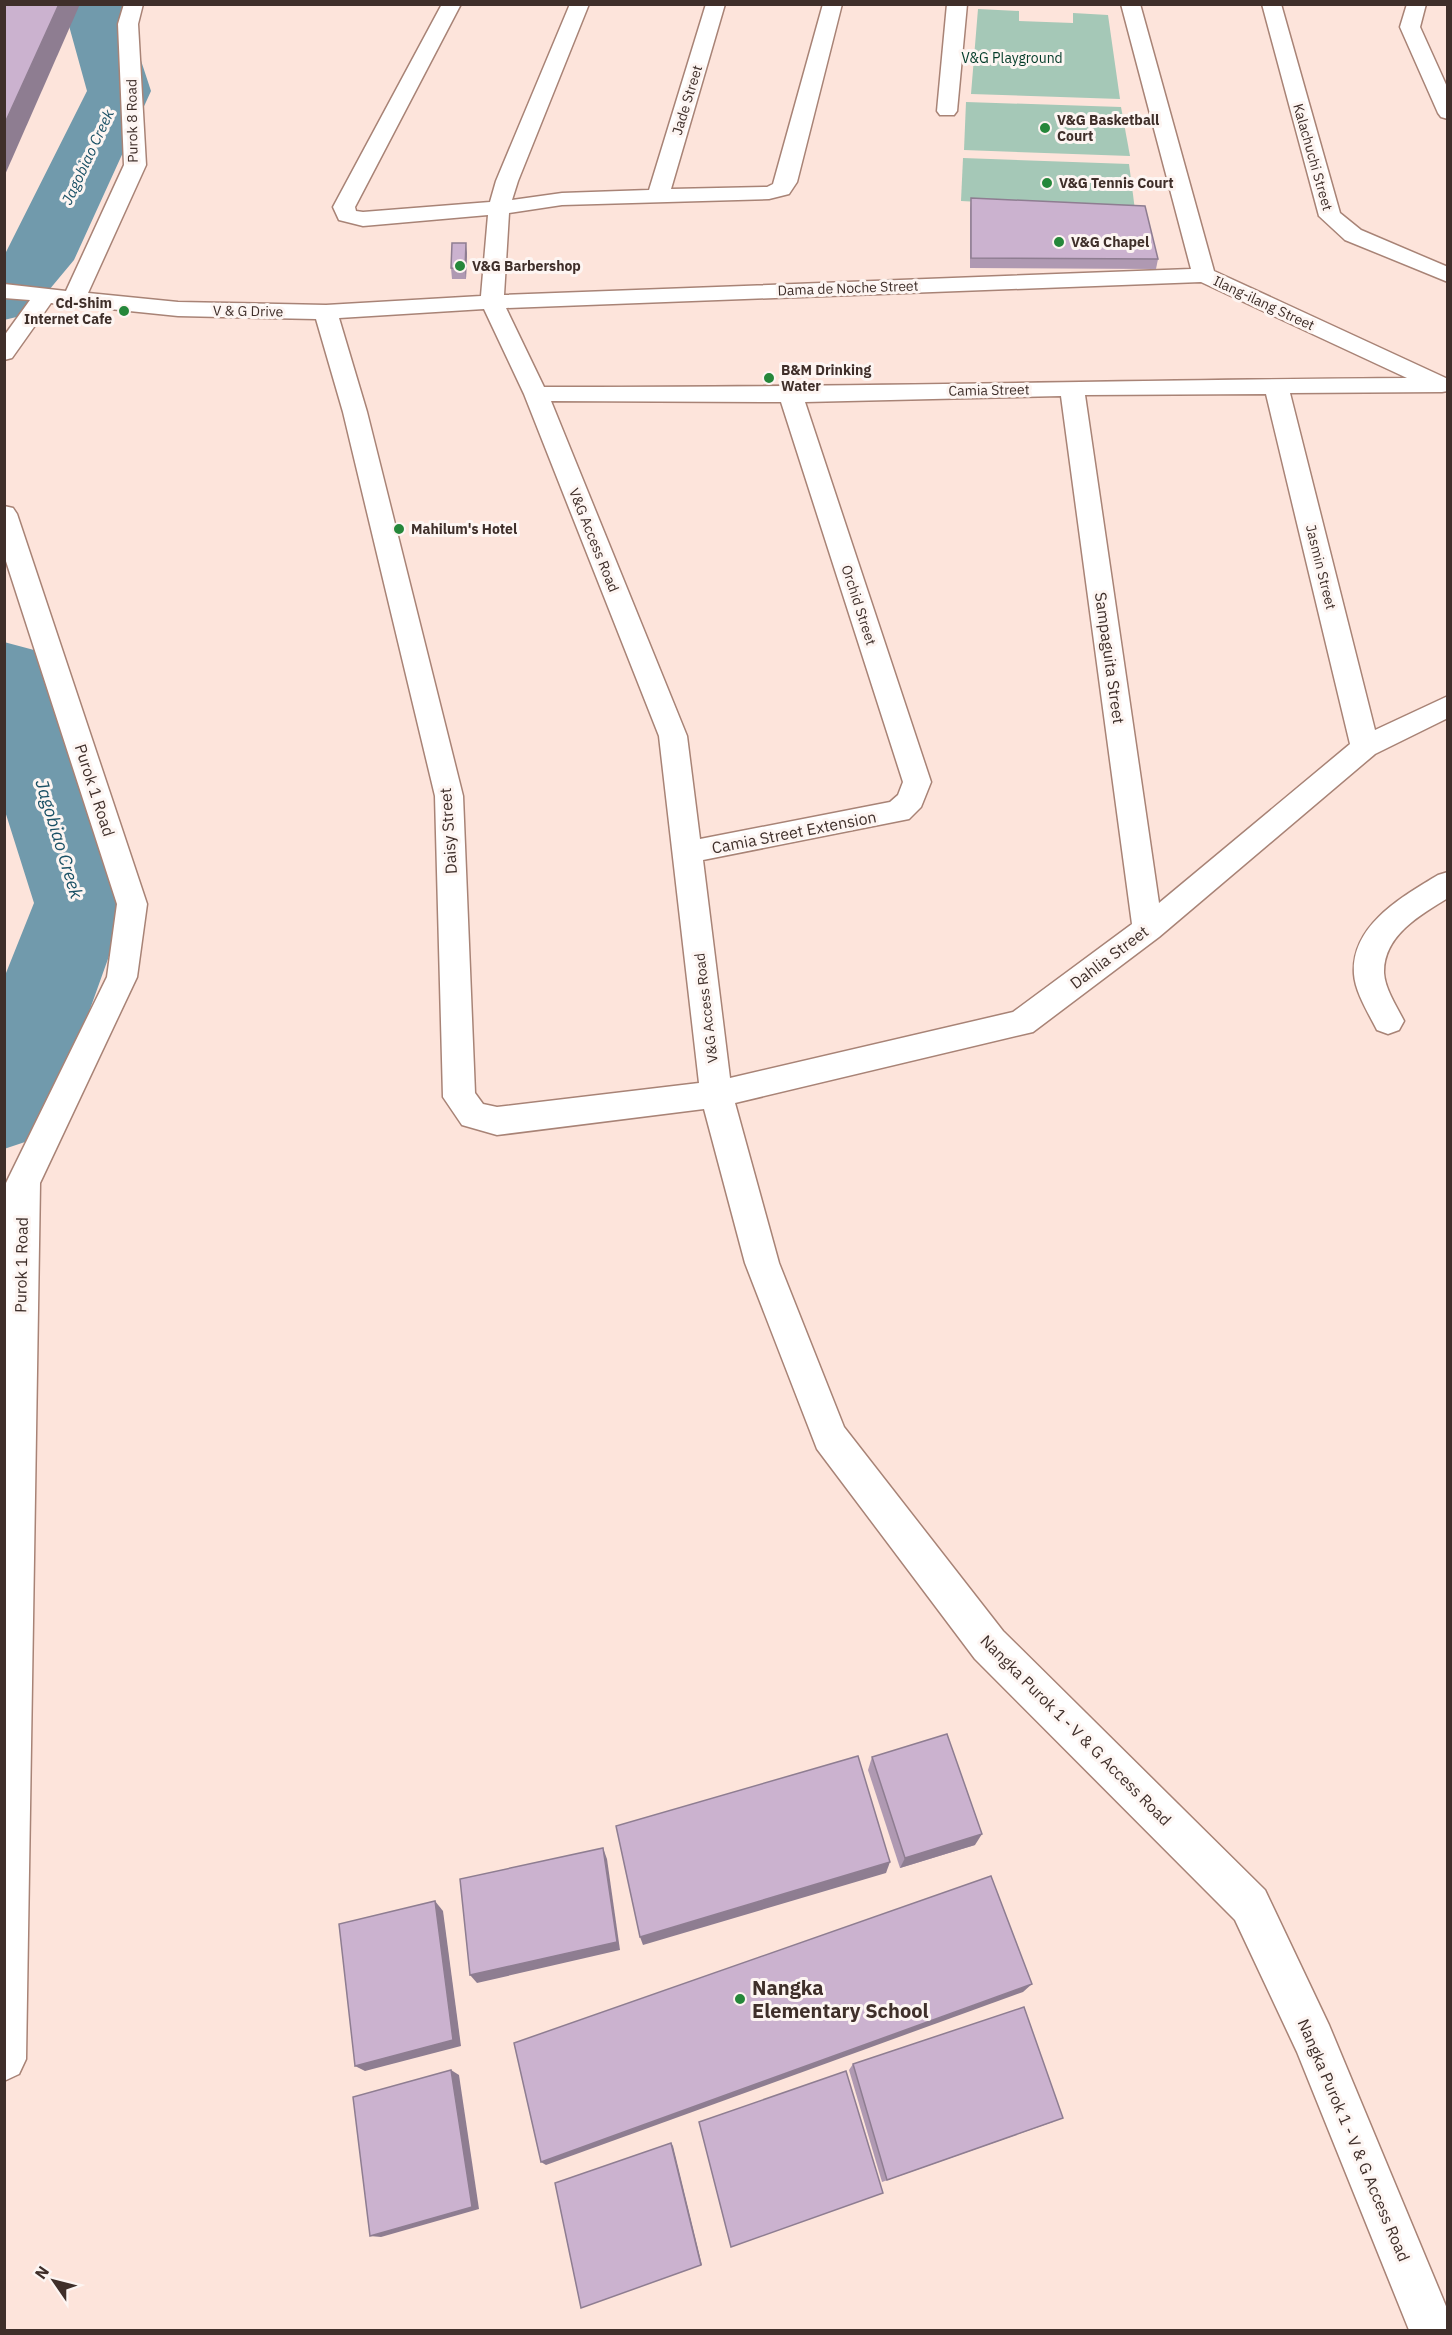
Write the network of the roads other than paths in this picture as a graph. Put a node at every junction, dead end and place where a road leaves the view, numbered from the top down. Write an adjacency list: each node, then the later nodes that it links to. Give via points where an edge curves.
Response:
1 (134, 4): 18 (street, Purok 8 Road, via 128,24 135,165)
2 (452, 4): 13 (street, via 344,207 347,215 363,219)
3 (580, 4): 13 (street, via 507,181)
4 (716, 4): 12 (street, Jade Street)
5 (833, 4): 12 (street, via 781,189 769,193)
6 (957, 4): 10 (street)
7 (1130, 4): 14 (street, Ilang-ilang Street)
8 (1271, 4): 15 (street, Kalachuchi Street, via 1330,216 1353,236)
9 (1418, 4): 11 (street, via 1410,27)
10 (947, 111)
11 (1448, 113)
12 (658, 196): 13 (street, via 562,199)
13 (500, 208): 19 (street)
14 (1204, 275): 19 (street, Dama de Noche Street); 22 (street, Ilang-ilang Street)
15 (1448, 275)
16 (4, 291): 17 (street, V & G Drive)
17 (36, 294): 18 (street, V & G Drive); 21 (street)
18 (74, 298): 20 (street, V & G Drive, via 178,309)
19 (492, 302): 20 (street, V & G Drive); 25 (street, V&G Access Road)
20 (326, 312): 35 (street, Daisy Street, via 355,411 449,796 459,1097 473,1115 497,1121)
21 (4, 353)
22 (1444, 386): 23 (street, Camia Street)
23 (1276, 387): 24 (street, Camia Street); 29 (street, Jasmin Street)
24 (1072, 388): 26 (street, Camia Street); 33 (street, Sampaguita Street)
25 (536, 394): 26 (street, Camia Street); 31 (street, V&G Access Road, via 674,736)
26 (791, 395): 30 (street, Orchid Street, via 917,783 911,800)
27 (4, 514): 36 (street, Purok 1 Road, via 132,904 122,977 23,1183)
28 (1448, 706): 29 (street, Dahlia Street)
29 (1365, 747): 33 (street, Dahlia Street)
30 (899, 811): 31 (street, Camia Street Extension)
31 (689, 852): 35 (street, V&G Access Road)
32 (1448, 883): 34 (street, via 1399,916 1373,943 1369,975)
33 (1148, 929): 35 (street, Dahlia Street, via 1022,1023)
34 (1388, 1021)
35 (716, 1094): 37 (street, Nangka Purok 1 - V & G Access Road, via 762,1263 830,1437 989,1645 1250,1905 1314,2040)
36 (4, 2059)
37 (1432, 2331)

